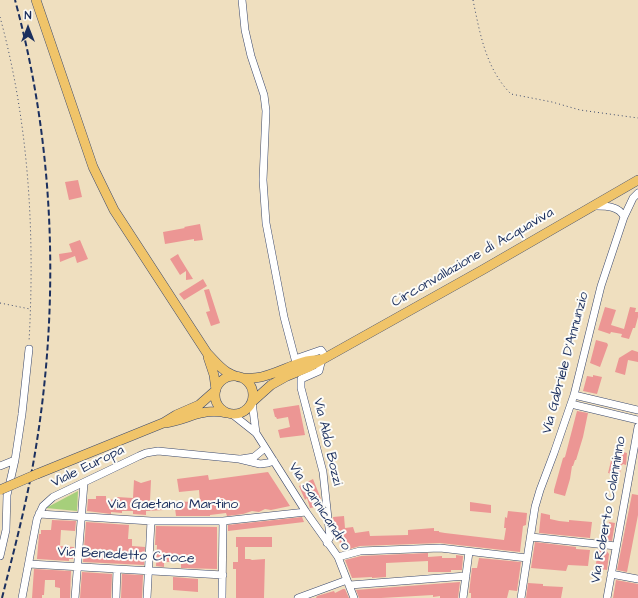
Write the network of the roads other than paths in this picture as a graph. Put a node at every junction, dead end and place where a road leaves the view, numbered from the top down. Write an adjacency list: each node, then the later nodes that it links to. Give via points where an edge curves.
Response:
1 (36, 0): 8 (main road, via 93,167 114,210)
2 (242, 0): 9 (street, via 245,30 266,111 263,180 266,223 284,317 295,359 321,350)
3 (638, 180): 5 (main road, Circonvallazione di Acquaviva)
4 (638, 193): 6 (street, Via Gabriele D'Annunzio)
5 (593, 206): 6 (street, via 610,206 622,212); 9 (main road, Circonvallazione di Acquaviva)
6 (624, 217): 12 (street, Via Gabriele D'Annunzio, via 601,286)
7 (29, 349): 22 (street)
8 (207, 353): 10 (main road, via 223,369); 11 (main road)
9 (324, 358): 10 (main road, via 306,361 260,377); 13 (main road, Circonvallazione di Acquaviva, via 271,385); 34 (street, Via Aldo Bozzi, via 319,371 301,379 300,383 323,472 330,538)
10 (237, 377): 11 (main road, via 222,381); 13 (main road, via 247,381 250,386)
11 (216, 390): 16 (main road, via 216,401 222,410); 18 (main road, via 199,405)
12 (574, 395): 14 (street, Via Gabriele D'Annunzio); 15 (street)
13 (252, 402): 16 (main road, via 238,414); 20 (street)
14 (571, 404): 17 (street); 33 (street, Via Gabriele D'Annunzio, via 540,490)
15 (638, 410)
16 (229, 413): 18 (main road, via 203,412); 20 (street)
17 (638, 420)
18 (163, 423): 27 (main road, bridge)
19 (638, 427): 35 (street, Via Roberto Colanninno)
20 (256, 433): 21 (street, Via Sannicandro)
21 (265, 448): 23 (street, Viale Europa, via 254,456); 24 (street, Via Sannicandro)
22 (15, 460): 25 (street); 37 (street)
23 (239, 460): 24 (street, Viale Europa, via 260,464); 26 (street, Viale Europa, via 152,452)
24 (274, 461): 28 (street, Via Sannicandro)
25 (0, 466)
26 (84, 483): 29 (street, Viale Europa, via 54,497 43,506); 30 (street)
27 (0, 490)
28 (306, 512): 32 (street, Via Gaetano Martino); 34 (street, Via Sannicandro)
29 (39, 514): 30 (street, Via Gaetano Martino); 40 (street, Viale Europa)
30 (82, 517): 31 (street, Via Gaetano Martino); 41 (street)
31 (151, 521): 32 (street, Via Gaetano Martino); 43 (street)
32 (223, 521): 44 (street)
33 (531, 537): 35 (street); 39 (street, Via Gabriele D'Annunzio)
34 (327, 543): 38 (street, Via Sannicandro)
35 (616, 546): 45 (street, Via Roberto Colanninno)
36 (469, 552): 38 (street, via 440,548 360,551); 39 (street); 46 (street)
37 (0, 556)
38 (338, 557): 48 (street, Via Sannicandro)
39 (527, 558): 57 (street, Via Gabriele D'Annunzio)
40 (29, 564): 41 (street, Via Benedetto Croce); 49 (street, Viale Europa)
41 (77, 567): 42 (street, Via Benedetto Croce); 50 (street)
42 (117, 569): 43 (street, Via Benedetto Croce); 51 (street)
43 (148, 571): 44 (street, Via Benedetto Croce); 52 (street)
44 (223, 574): 53 (street)
45 (611, 574): 47 (street); 58 (street, Via Roberto Colanninno)
46 (466, 576): 48 (street); 56 (street)
47 (638, 579)
48 (349, 583): 54 (street); 55 (street, Via Sannicandro)
49 (22, 598)
50 (75, 598)
51 (116, 598)
52 (147, 598)
53 (222, 598)
54 (298, 598)
55 (354, 598)
56 (463, 598)
57 (521, 598)
58 (607, 598)

